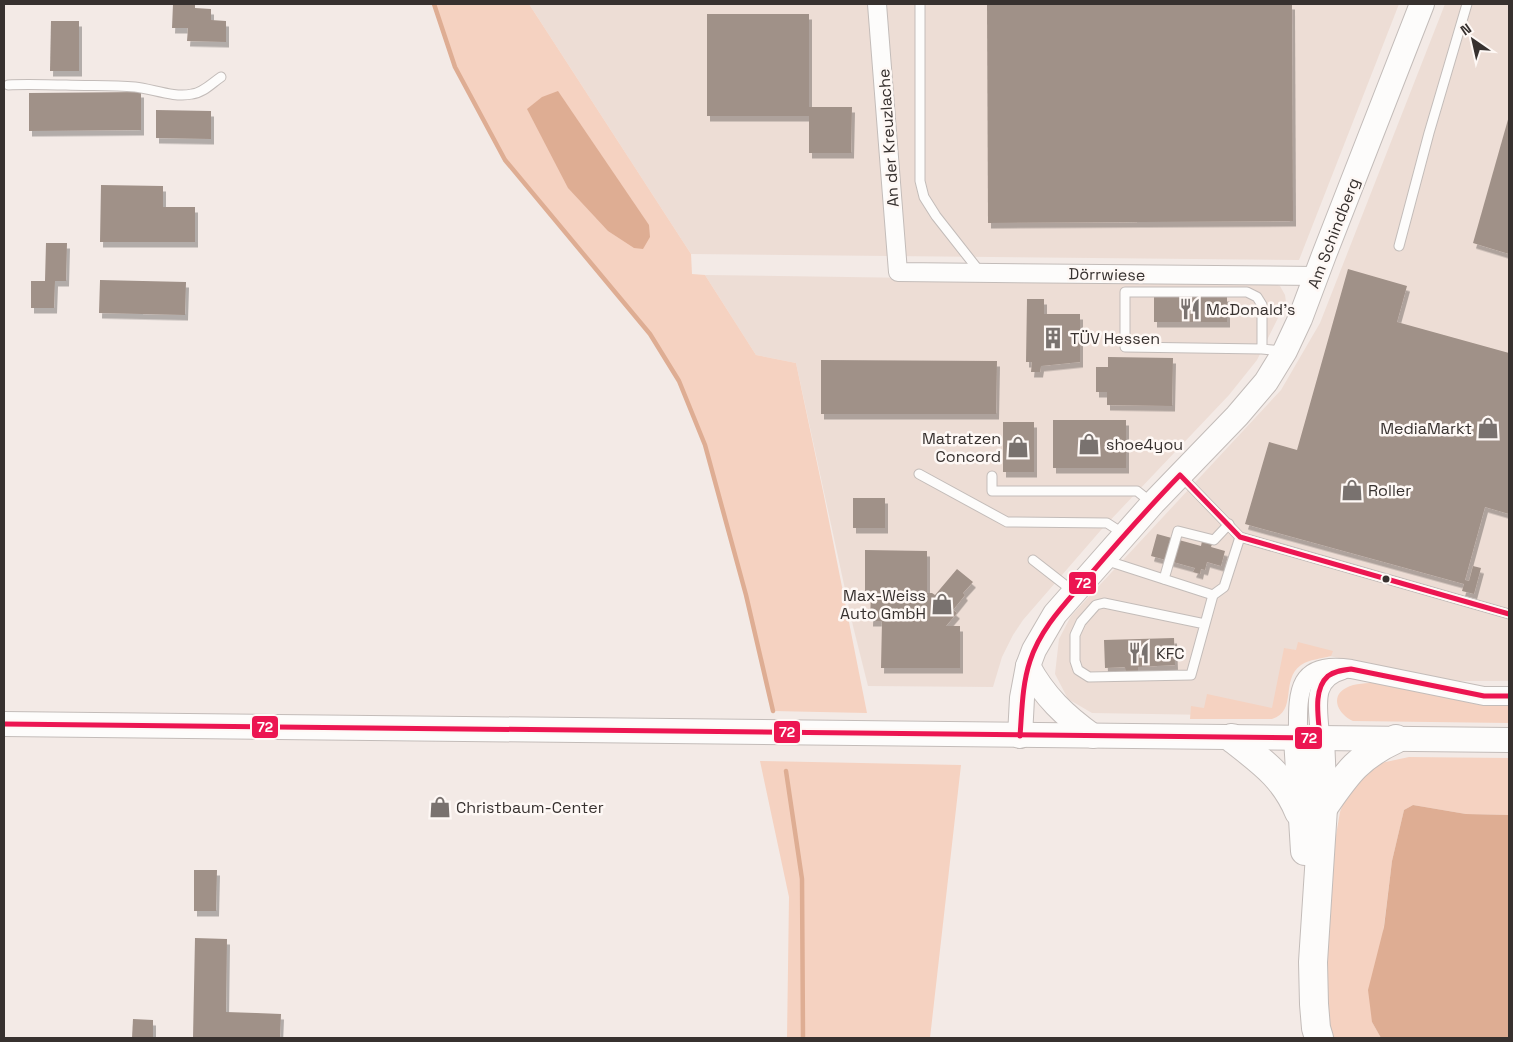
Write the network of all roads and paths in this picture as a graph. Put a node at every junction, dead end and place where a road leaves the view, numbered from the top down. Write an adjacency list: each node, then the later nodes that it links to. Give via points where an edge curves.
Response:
1 (877, 4): 8 (street, An der Kreuzlache)
2 (920, 4): 9 (lane, via 920,181 924,197 936,216)
3 (1422, 4): 10 (main road, Am Schindberg)
4 (1467, 4): 7 (lane)
5 (221, 77): 6 (lane, via 194,94 184,95 110,85)
6 (8, 85)
7 (1398, 246)
8 (898, 272): 9 (street, Dörrwiese)
9 (981, 273): 10 (street, Dörrwiese)
10 (1315, 276): 12 (main road, Am Schindberg)
11 (1262, 349): 11 (lane, via 1125,347 1125,292 1247,292 1257,297 1262,305); 12 (lane)
12 (1285, 352): 14 (main road, Am Schindberg, via 1266,382 1237,416)
13 (919, 474): 18 (lane, via 1007,522 1108,523)
14 (1180, 475): 16 (main road, Am Schindberg); 17 (lane)
15 (992, 476): 16 (lane, via 992,491 1137,490)
16 (1152, 503): 18 (main road, Am Schindberg)
17 (1229, 524): 19 (lane); 22 (lane, via 1214,540 1178,531)
18 (1124, 534): 20 (main road, Am Schindberg)
19 (1240, 537): 24 (lane, via 1224,587); 25 (lane)
20 (1105, 556): 22 (lane, via 1114,563); 23 (main road, Am Schindberg)
21 (1033, 560): 23 (lane)
22 (1164, 579): 24 (lane)
23 (1074, 592): 27 (main road, Am Schindberg, via 1055,614)
24 (1213, 595): 26 (lane)
25 (1509, 614)
26 (1205, 624): 26 (lane, via 1104,603 1096,605 1081,622 1075,636 1074,661 1078,670 1089,677 1191,675)
27 (1028, 666): 30 (main road, Am Schindberg); 31 (main road, via 1054,704)
28 (1509, 696): 33 (street, via 1484,696 1330,667 1318,670 1302,686 1298,702)
29 (4, 724): 30 (main road)
30 (1020, 736): 31 (main road)
31 (1093, 736): 32 (main road)
32 (1232, 738): 33 (main road); 36 (highway, via 1267,765)
33 (1309, 738): 34 (main road); 36 (highway)
34 (1396, 739): 35 (main road); 36 (highway, via 1364,756)
35 (1509, 740)
36 (1313, 817): 37 (highway, via 1306,876); 38 (highway, via 1314,1004)
37 (1303, 1038)
38 (1319, 1038)

